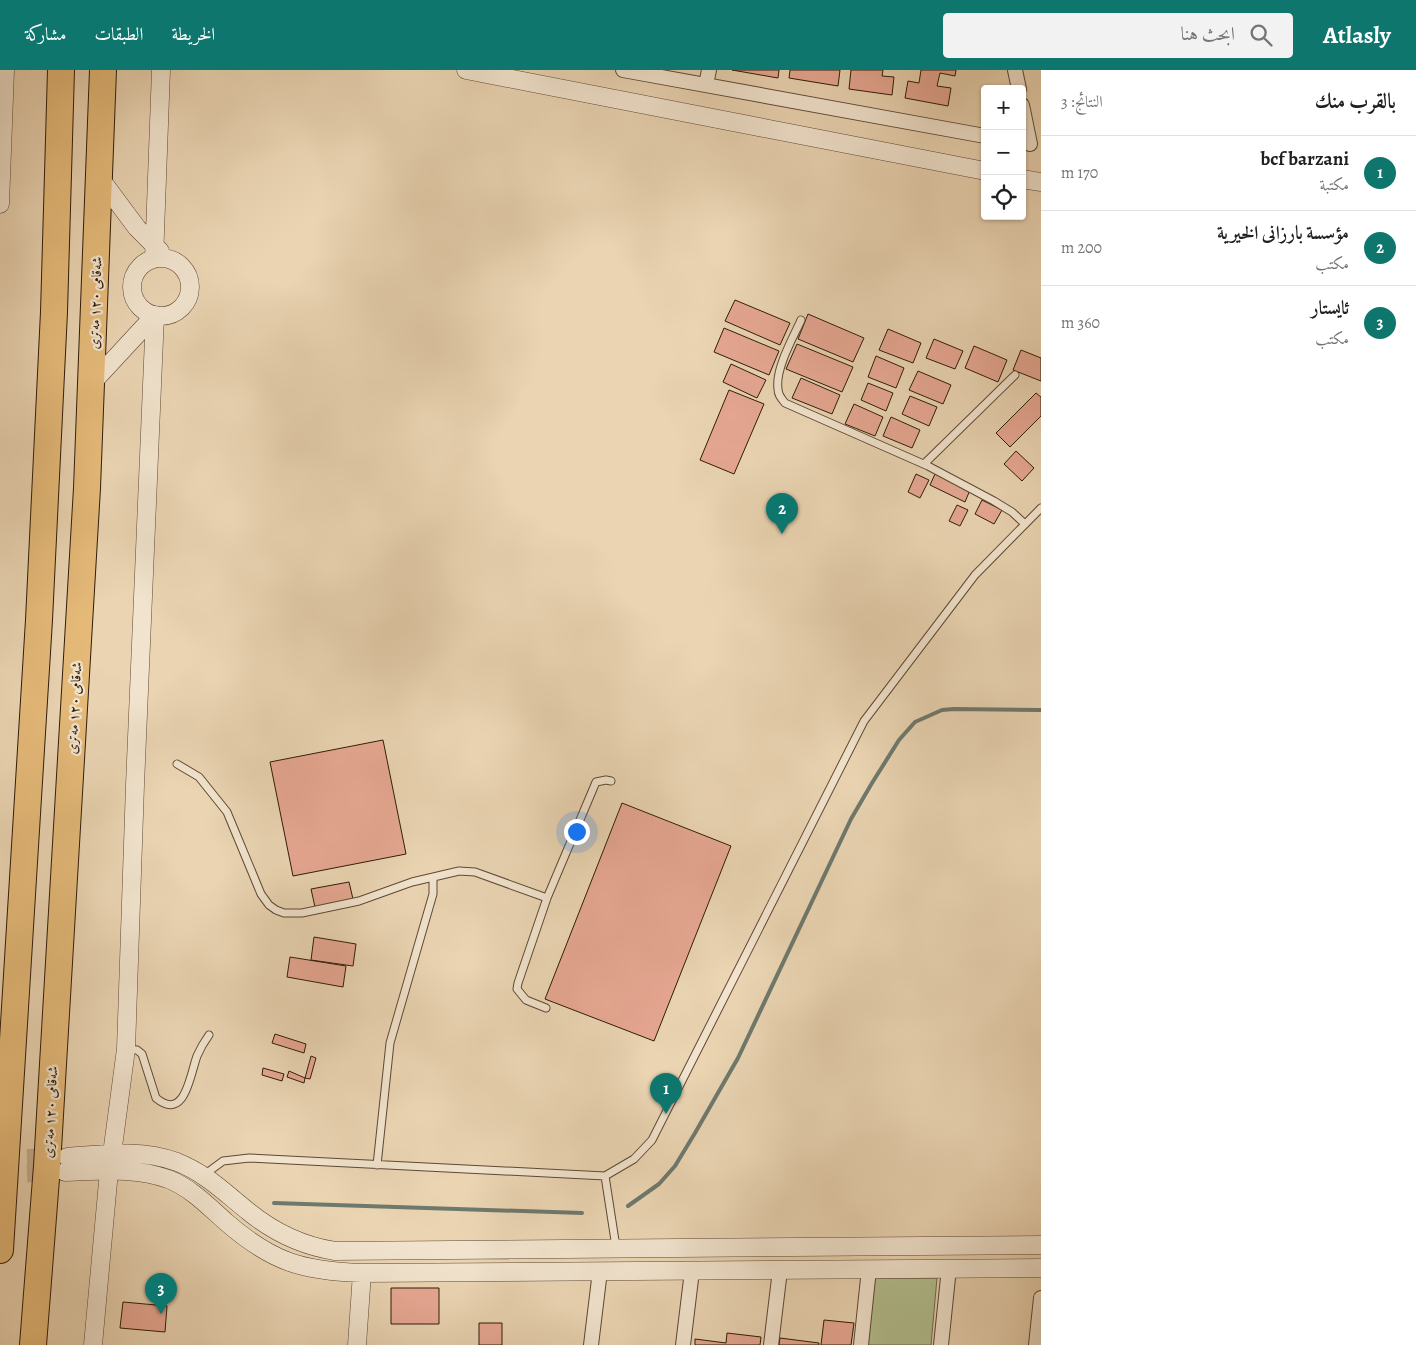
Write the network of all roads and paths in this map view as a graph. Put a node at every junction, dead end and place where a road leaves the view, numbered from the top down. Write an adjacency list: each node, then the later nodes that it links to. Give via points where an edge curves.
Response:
1 (5, 70): 18 (street)
2 (61, 70): 42 (highway, via 54,312 39,620)
3 (103, 70): 15 (highway, شەقامی ١٢٠ مەتری)
4 (161, 70): 19 (street)
5 (466, 70): 14 (street)
6 (623, 70): 9 (street)
7 (709, 70): 9 (street)
8 (1015, 70): 10 (street)
9 (706, 85): 12 (street)
10 (1018, 85)
11 (1026, 123): 13 (street)
12 (981, 135)
13 (1031, 145)
14 (981, 170)
15 (99, 177): 19 (street); 23 (highway, شەقامی ١٢٠ مەتری)
16 (1026, 180): 17 (street)
17 (1041, 182)
18 (0, 204)
19 (159, 255): 20 (street, via 142,265 133,280 135,298 140,306); 20 (street, via 184,269 190,288 183,306 166,315)
20 (156, 315): 23 (street); 33 (street)
21 (801, 320): 24 (lane, via 782,364 777,388 785,402)
22 (1014, 375): 24 (lane)
23 (92, 383): 52 (highway, شەقامی ١٢٠ مەتری, via 47,1166)
24 (924, 464): 26 (lane, via 994,501)
25 (1041, 508): 26 (lane)
26 (1025, 524): 38 (lane, via 975,575 864,721 652,1140 634,1159)
27 (177, 764): 29 (lane, via 199,777 227,812 261,894 276,910 302,913 358,901)
28 (611, 782): 30 (lane, via 596,782)
29 (433, 877): 30 (lane, via 459,871 475,872); 36 (lane, via 434,894 390,1043)
30 (547, 898): 31 (lane, via 517,989 526,1000)
31 (546, 1008)
32 (209, 1035): 33 (lane, via 182,1099 168,1106 156,1098 142,1054)
33 (126, 1049): 34 (street)
34 (111, 1162): 35 (street); 37 (street, via 134,1153 176,1162); 50 (street, via 130,1171 170,1180 188,1189 238,1232 278,1258 310,1269); 53 (street)
35 (66, 1164)
36 (376, 1165): 37 (lane, via 249,1158 223,1161); 38 (lane)
37 (204, 1175): 41 (street, via 271,1228 295,1241 322,1249 349,1252)
38 (605, 1176): 41 (lane)
39 (1041, 1245): 40 (street)
40 (904, 1246): 41 (street); 46 (street)
41 (616, 1249)
42 (0, 1250)
43 (949, 1268): 44 (street); 46 (street); 59 (street)
44 (1041, 1268)
45 (869, 1269): 46 (street); 47 (street); 58 (street)
46 (902, 1269)
47 (780, 1270): 48 (street); 57 (street)
48 (692, 1271): 49 (street); 56 (street)
49 (600, 1272): 50 (street); 55 (street)
50 (362, 1274): 54 (street)
51 (1041, 1298): 60 (street)
52 (33, 1345)
53 (93, 1345)
54 (356, 1345)
55 (591, 1345)
56 (683, 1345)
57 (771, 1345)
58 (861, 1345)
59 (942, 1345)
60 (1036, 1345)

